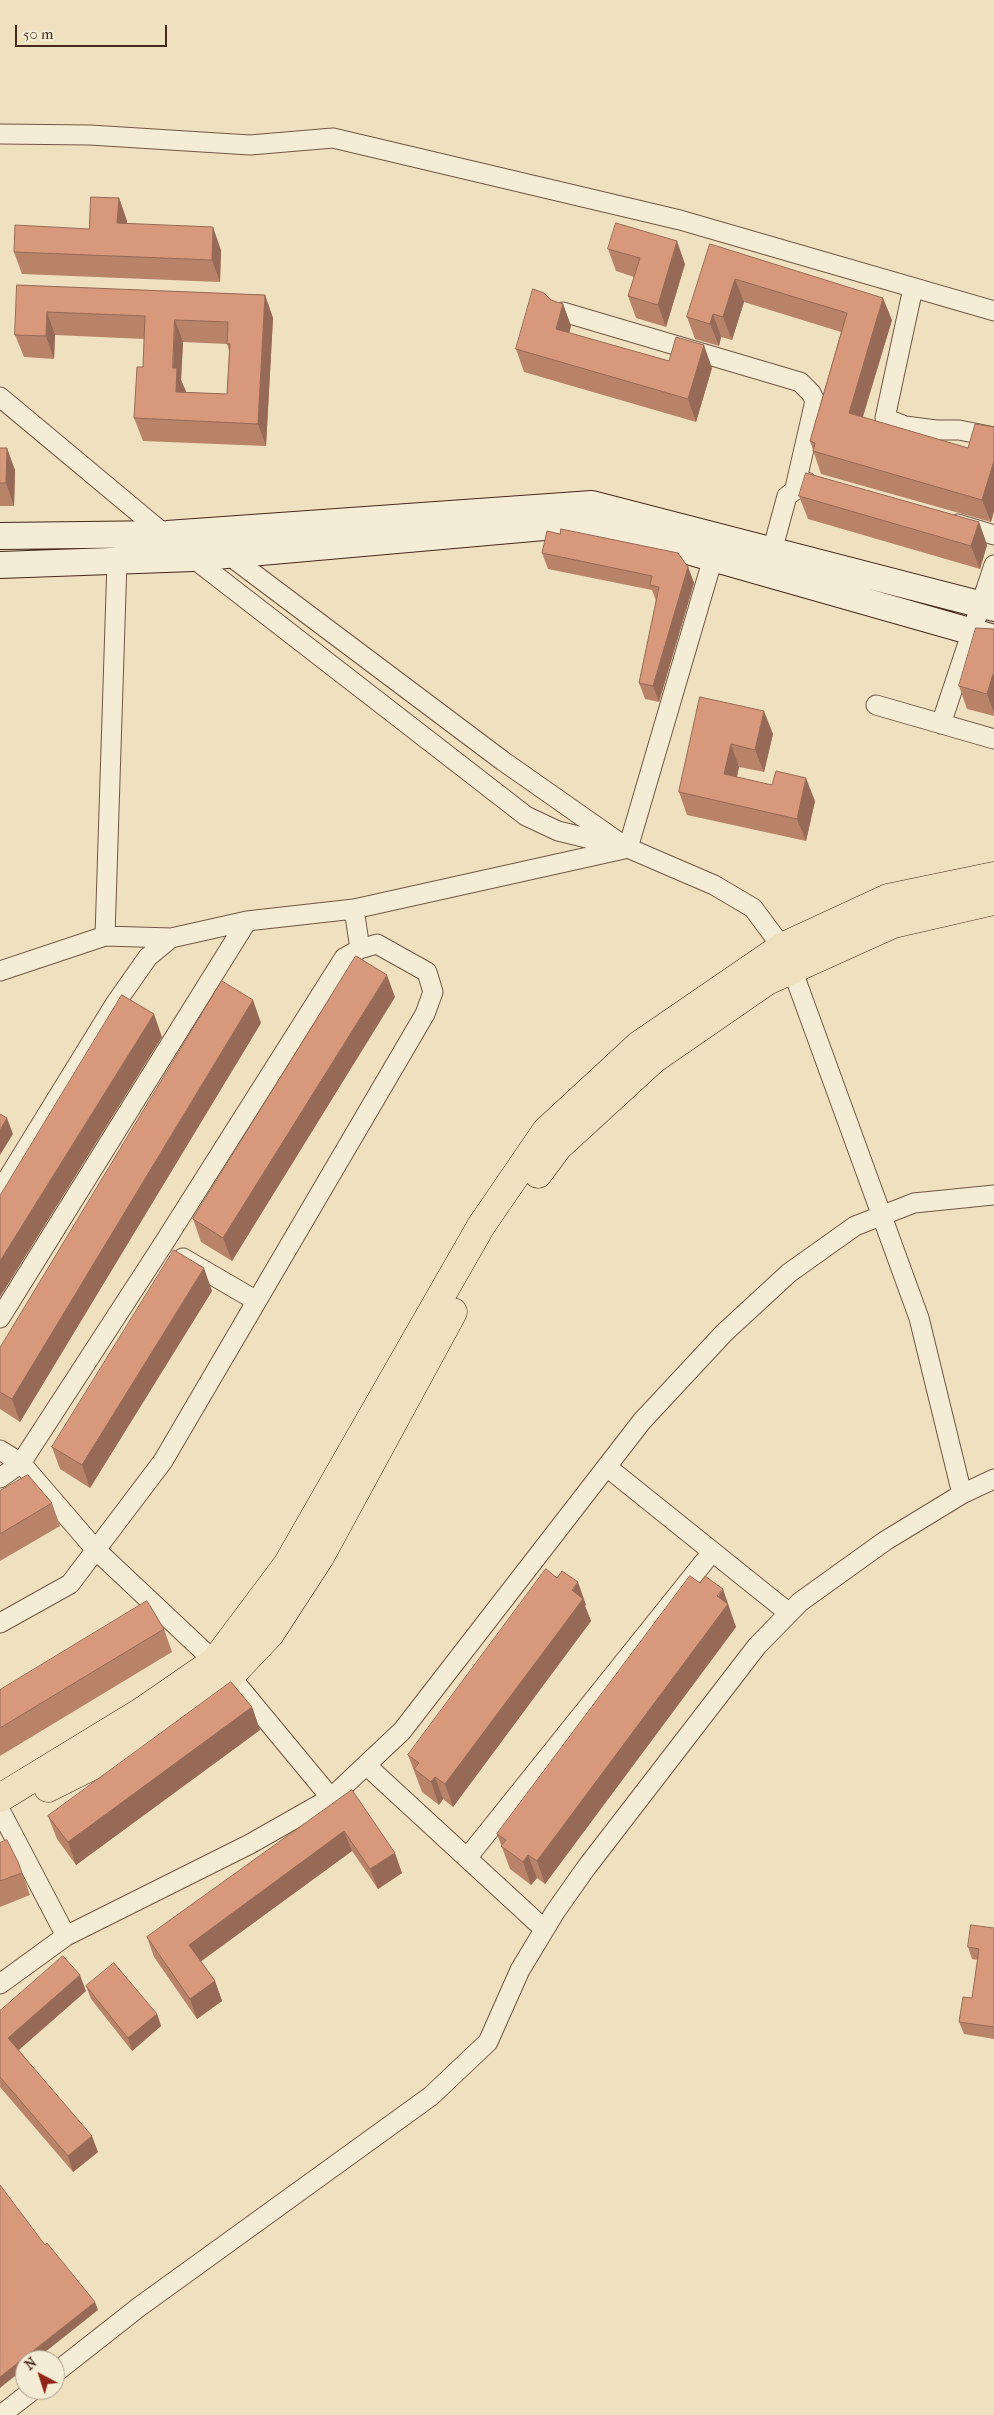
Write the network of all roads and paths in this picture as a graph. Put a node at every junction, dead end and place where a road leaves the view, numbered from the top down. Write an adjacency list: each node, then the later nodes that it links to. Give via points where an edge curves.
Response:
1 (0, 134): 2 (street, via 90,134 250,145 333,138 680,220)
2 (913, 288): 3 (street); 6 (street, via 885,418 905,426 959,430)
3 (994, 311)
4 (563, 312): 8 (street, via 800,382 815,401)
5 (0, 397): 10 (street)
6 (994, 438)
7 (826, 487): 8 (street, via 808,482)
8 (795, 488): 13 (street, via 787,496)
9 (938, 519): 11 (street)
10 (167, 534): 12 (main road); 13 (main road, via 592,504); 14 (street); 15 (street)
11 (994, 535)
12 (0, 536)
13 (772, 551): 20 (main road)
14 (231, 554): 15 (main road); 16 (main road, via 589,523); 25 (street, via 503,761)
15 (193, 558): 17 (main road); 25 (street, via 526,816 558,831)
16 (713, 558): 21 (main road); 25 (street)
17 (117, 561): 18 (main road); 30 (street)
18 (0, 565)
19 (994, 565): 20 (street)
20 (988, 606): 21 (street)
21 (983, 635): 23 (street)
22 (876, 705): 23 (street)
23 (941, 724): 24 (street)
24 (994, 739)
25 (628, 848): 28 (street); 33 (street, via 714,885 753,908)
26 (994, 876): 33 (main road, via 888,898)
27 (994, 901): 33 (main road, via 893,924)
28 (354, 909): 29 (street); 32 (street)
29 (248, 921): 31 (street); 40 (street)
30 (106, 936): 31 (street); 34 (street)
31 (170, 938): 35 (street, via 148,957 115,1004)
32 (360, 949): 38 (street, via 344,958); 39 (street, via 377,944 427,972 432,992 425,1014)
33 (787, 958): 37 (street); 51 (main road, via 639,1045 546,1131 481,1226 287,1565)
34 (0, 971)
35 (0, 1191)
36 (994, 1195): 37 (street, via 914,1203)
37 (883, 1215): 43 (street, via 855,1226 782,1279 718,1340 642,1421); 46 (street, via 918,1318)
38 (162, 1246): 39 (street); 42 (street)
39 (256, 1300): 47 (street, via 164,1461)
40 (0, 1318)
41 (0, 1450): 42 (street)
42 (21, 1463): 44 (street); 47 (street)
43 (607, 1467): 48 (street); 52 (street, via 402,1731)
44 (0, 1478)
45 (994, 1479): 46 (street)
46 (962, 1494): 49 (street, via 886,1541)
47 (95, 1549): 50 (street, via 70,1584); 51 (street)
48 (712, 1552): 49 (street); 55 (street)
49 (789, 1613): 56 (street, via 750,1654 586,1868)
50 (0, 1623)
51 (222, 1668): 53 (street); 54 (main road, via 141,1712)
52 (366, 1765): 53 (street); 55 (street)
53 (331, 1798): 57 (street, via 250,1844)
54 (0, 1807): 57 (street)
55 (467, 1858): 56 (street)
56 (544, 1929): 59 (street, via 520,1970 488,2042 465,2066 431,2096 139,2306)
57 (66, 1936): 58 (street)
58 (0, 1984)
59 (65, 2365)
60 (20, 2400): 61 (street)
61 (1, 2415)

